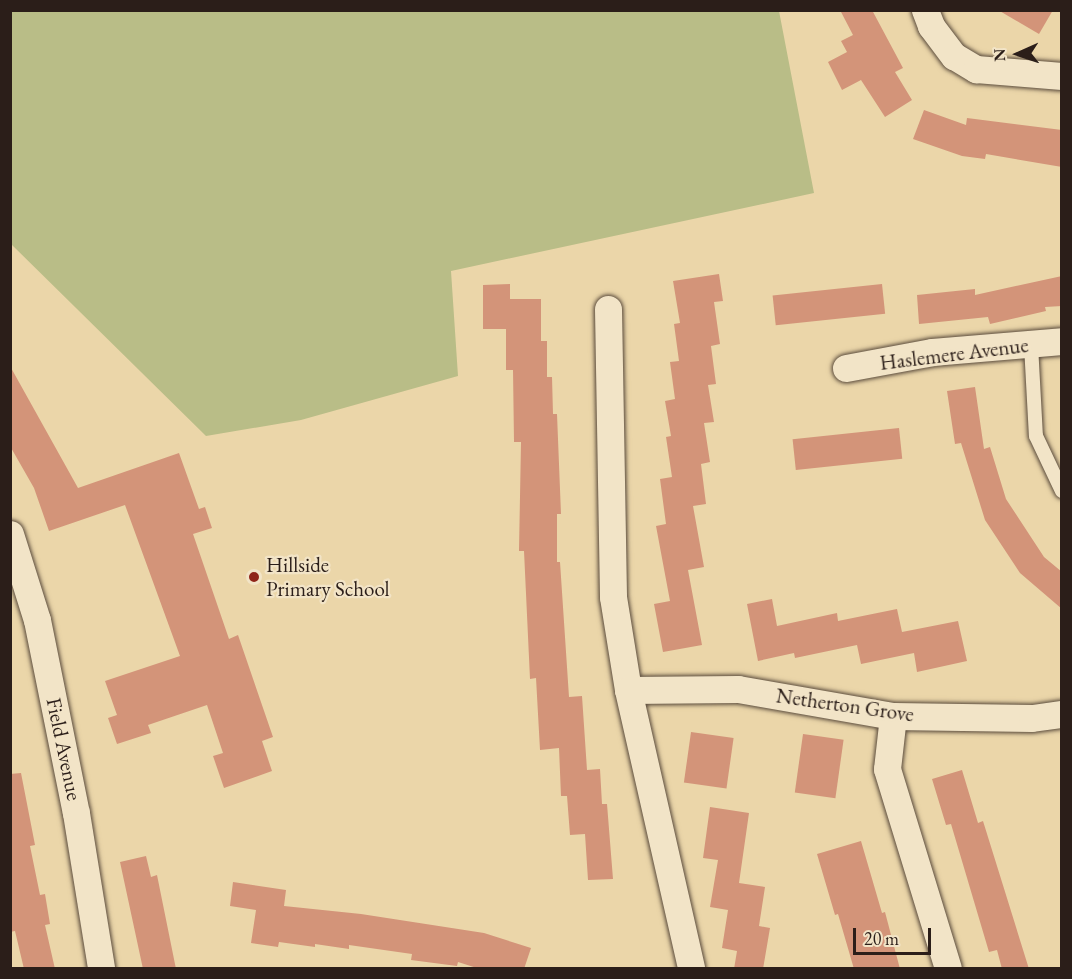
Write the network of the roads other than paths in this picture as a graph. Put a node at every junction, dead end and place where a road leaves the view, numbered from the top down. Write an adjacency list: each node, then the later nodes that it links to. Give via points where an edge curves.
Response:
1 (926, 10): 2 (street, via 931,26 954,56 976,69)
2 (1062, 76)
3 (608, 309): 9 (street, via 613,597)
4 (1062, 341): 5 (street, Haslemere Avenue)
5 (1031, 345): 6 (street, Haslemere Avenue, via 932,352); 7 (lane, via 1036,436)
6 (846, 368)
7 (1062, 491)
8 (10, 534): 12 (street, Field Avenue, via 37,620 76,813)
9 (628, 690): 11 (street, Netherton Grove, via 738,688); 13 (street)
10 (1062, 714): 11 (street, Netherton Grove, via 1032,718)
11 (893, 716): 14 (street, via 887,769)
12 (101, 969)
13 (691, 969)
14 (948, 969)

